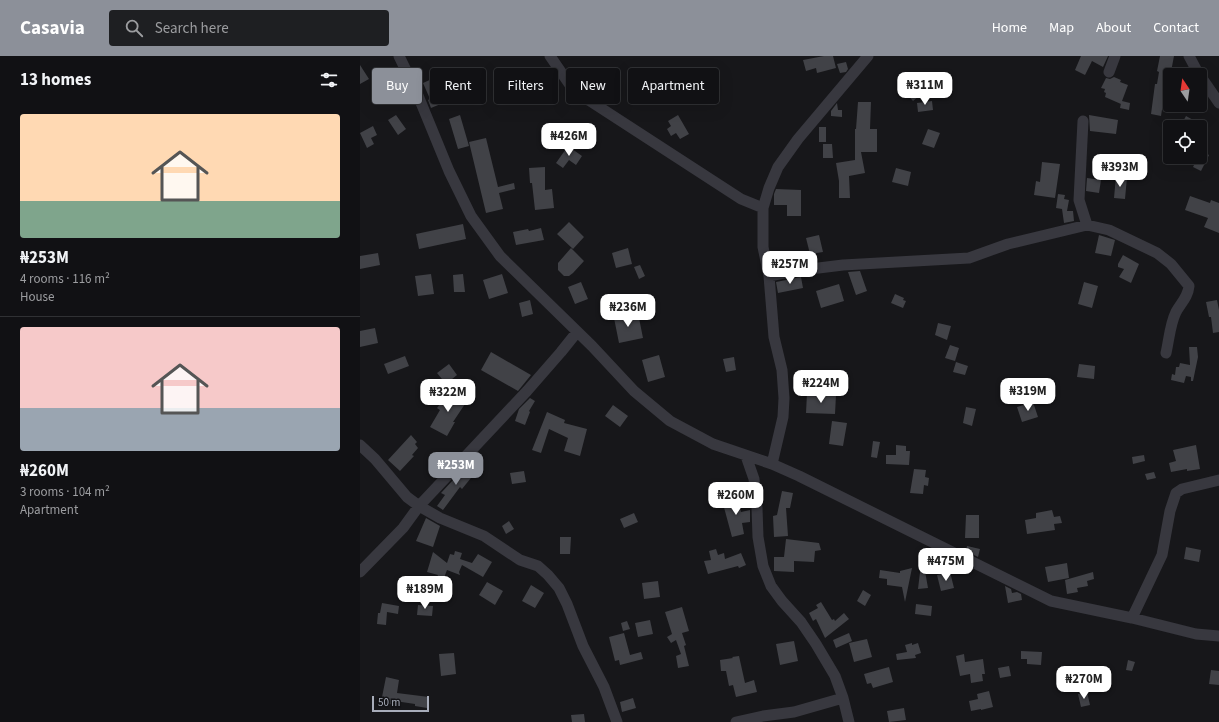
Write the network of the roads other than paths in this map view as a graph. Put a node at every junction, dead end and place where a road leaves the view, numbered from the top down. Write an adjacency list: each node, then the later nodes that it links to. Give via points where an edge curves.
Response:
1 (399, 56): 12 (street, via 471,216 500,256)
2 (550, 56): 9 (street, via 572,88 590,101 741,199)
3 (868, 56): 9 (street, via 798,139 778,167)
4 (1115, 56): 6 (street)
5 (1189, 56): 7 (street)
6 (1108, 72)
7 (1219, 103)
8 (1083, 120): 10 (street, via 1079,200)
9 (763, 208): 11 (street, via 763,247)
10 (1087, 225): 11 (street, via 1008,244 969,258 843,265); 13 (street, via 1109,230 1158,253 1189,286 1189,293 1173,320)
11 (769, 276): 16 (street, via 774,337 782,370 784,398 783,417)
12 (577, 332): 15 (street, via 634,391 670,421 713,444); 18 (street, via 527,391)
13 (1166, 353)
14 (360, 445): 18 (street, via 407,498)
15 (746, 456): 16 (street); 22 (street, via 754,479 763,566 771,586 816,644 835,676)
16 (772, 464): 20 (street, via 1051,601)
17 (1219, 480): 20 (street, via 1182,489 1176,493 1170,510 1162,555)
18 (419, 506): 19 (street, via 403,528); 23 (street, via 440,518 484,536 520,560 538,566 548,575 559,588 567,604)
19 (360, 572)
20 (1132, 618): 21 (street, via 1196,634)
21 (1219, 636)
22 (843, 698): 24 (street, via 794,712); 25 (street)
23 (617, 722)
24 (736, 722)
25 (849, 722)

